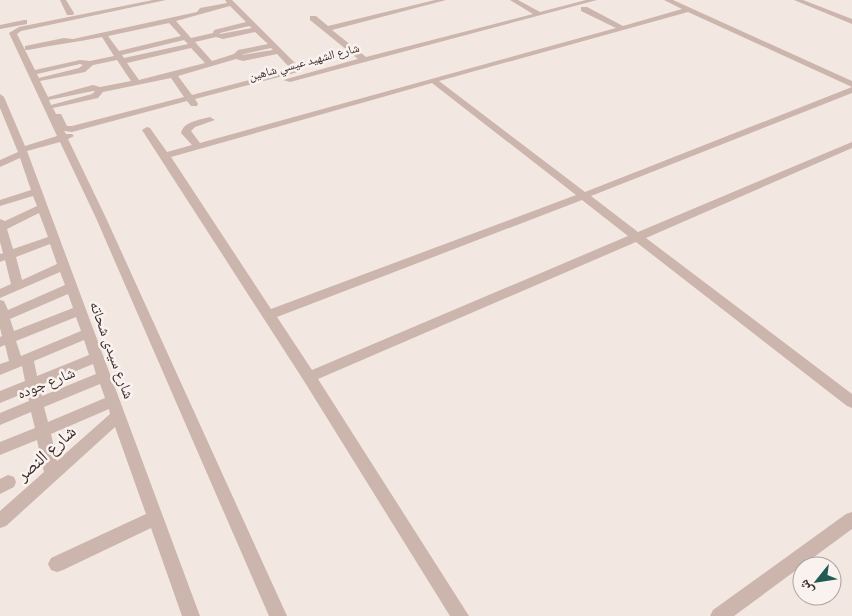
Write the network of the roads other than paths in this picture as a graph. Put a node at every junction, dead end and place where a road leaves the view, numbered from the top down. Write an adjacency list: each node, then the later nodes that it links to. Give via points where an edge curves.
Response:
1 (63, 0): 13 (street)
2 (134, 0): 14 (street)
3 (163, 0): 14 (street)
4 (176, 0): 14 (street)
5 (443, 0): 21 (street)
6 (513, 0): 15 (street)
7 (594, 0): 15 (street, شارع الشهيد عيسي شاهين)
8 (668, 0): 12 (street)
9 (797, 0): 18 (street)
10 (233, 5): 17 (street); 19 (street)
11 (584, 9): 22 (street)
12 (688, 10): 22 (street); 34 (street)
13 (70, 12): 14 (street); 20 (street)
14 (129, 12): 17 (street); 23 (street); 26 (street, via 25,32 21,36); 37 (street, via 14,31)
15 (539, 14): 28 (street, شارع الشهيد عيسي شاهين)
16 (313, 18): 21 (street)
17 (171, 20): 24 (street)
18 (852, 22)
19 (254, 26): 24 (street, via 221,30 216,35); 25 (street)
20 (0, 27)
21 (326, 29): 28 (street)
22 (624, 29): 32 (street)
23 (104, 35): 26 (street, via 73,41 67,46); 27 (street)
24 (188, 41): 27 (street); 29 (street)
25 (276, 48): 29 (street, via 241,52); 38 (street, via 295,70)
26 (29, 51): 30 (street)
27 (121, 57): 30 (street, via 90,63 82,70); 33 (street)
28 (363, 59): 38 (street, شارع الشهيد عيسي شاهين)
29 (209, 64): 31 (street)
30 (40, 75): 37 (street)
31 (173, 75): 33 (street); 38 (street)
32 (433, 80): 43 (street); 49 (street)
33 (136, 82): 37 (street, via 100,90 95,96)
34 (852, 84)
35 (852, 90): 49 (street)
36 (0, 97): 44 (street, شارع سيدى شحاته)
37 (49, 97): 38 (street, via 62,126 68,129); 41 (street)
38 (192, 101): 41 (street, شارع الشهيد عيسي شاهين)
39 (210, 120): 43 (street, via 186,130)
40 (147, 130): 45 (street)
41 (62, 138): 44 (street, شارع الشهيد عيسي شاهين); 84 (street, via 101,218)
42 (852, 145): 53 (street)
43 (198, 147): 45 (street)
44 (22, 150): 46 (street); 47 (street); 48 (street, شارع سيدى شحاته)
45 (165, 156): 62 (street)
46 (0, 158)
47 (0, 164)
48 (37, 191): 50 (street); 51 (street, شارع سيدى شحاته)
49 (583, 196): 53 (street); 62 (street)
50 (0, 203)
51 (42, 207): 52 (street); 54 (street, شارع سيدى شحاته)
52 (0, 226): 55 (street)
53 (637, 237): 69 (street); 72 (street)
54 (54, 239): 55 (street); 56 (street, شارع سيدى شحاته)
55 (5, 256): 57 (street)
56 (64, 266): 57 (street); 58 (street, شارع سيدى شحاته)
57 (18, 286): 59 (street)
58 (72, 287): 60 (street, شارع سيدى شحاته); 61 (street)
59 (0, 294)
60 (80, 310): 63 (street, شارع سيدى شحاته); 64 (street)
61 (1, 313): 64 (street)
62 (269, 315): 69 (street)
63 (88, 334): 65 (street, شارع سيدى شحاته); 66 (street)
64 (4, 341): 66 (street)
65 (97, 357): 68 (street, شارع سيدى شحاته); 70 (street)
66 (21, 361): 67 (street); 70 (street)
67 (0, 370)
68 (104, 376): 73 (street, شارع جوده); 74 (street, شارع سيدى شحاته)
69 (309, 377): 85 (street)
70 (32, 383): 71 (street); 73 (street)
71 (0, 397)
72 (852, 402)
73 (37, 404): 75 (street, شارع جوده); 76 (street)
74 (116, 408): 76 (street); 78 (street, شارع النصر); 79 (street, شارع سيدى شحاته)
75 (0, 420)
76 (43, 431): 77 (street); 78 (street)
77 (0, 449)
78 (52, 475): 81 (street, شارع النصر)
79 (155, 518): 82 (street); 83 (street, شارع سيدى شحاته)
80 (852, 519): 86 (street)
81 (0, 521)
82 (57, 564)
83 (191, 616)
84 (278, 616)
85 (460, 616)
86 (719, 616)

